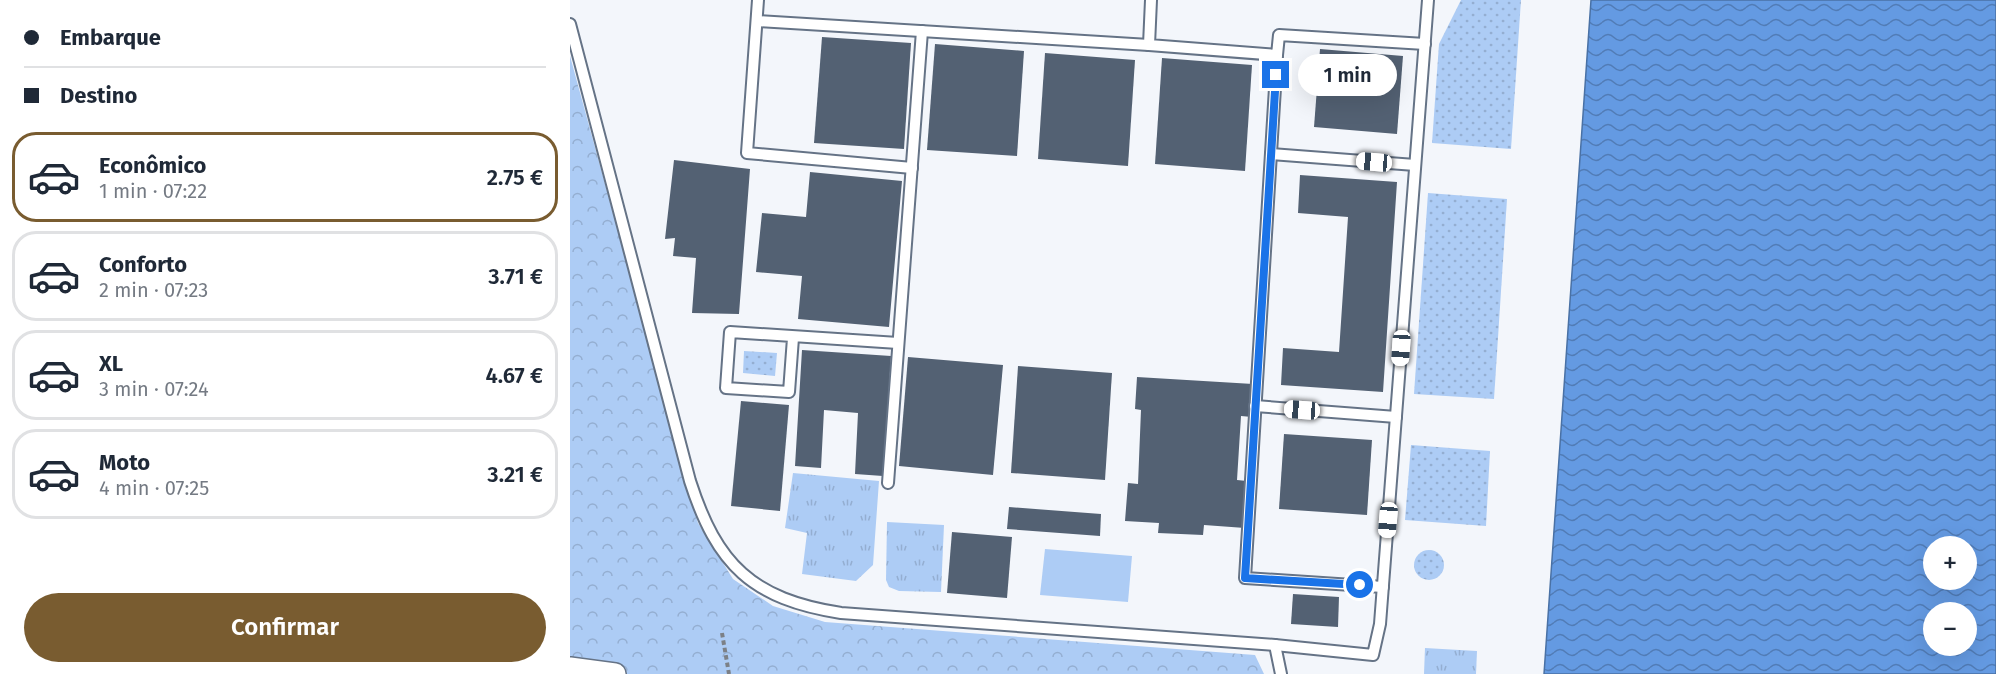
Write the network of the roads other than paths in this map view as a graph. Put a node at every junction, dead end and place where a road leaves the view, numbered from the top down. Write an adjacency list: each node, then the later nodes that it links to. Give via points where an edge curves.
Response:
1 (758, 0): 4 (lane)
2 (1151, 0): 8 (lane)
3 (1428, 0): 7 (lane)
4 (757, 21): 6 (lane); 12 (lane, via 747,153)
5 (570, 24): 19 (lane, via 690,481 714,540 732,566 756,586 784,599 840,613)
6 (922, 31): 8 (lane); 12 (lane)
7 (1425, 44): 9 (lane, via 1279,35); 11 (lane)
8 (1149, 45): 9 (lane)
9 (1277, 55): 10 (lane)
10 (1271, 154): 11 (lane); 15 (lane)
11 (1416, 165): 16 (lane)
12 (912, 168): 14 (lane)
13 (793, 338): 13 (lane, via 730,332 726,387 789,392); 14 (lane)
14 (898, 344): 17 (lane)
15 (1256, 406): 16 (lane); 18 (lane, via 1245,578)
16 (1396, 417): 18 (lane)
17 (888, 483)
18 (1383, 587): 19 (lane, via 1373,655)
19 (1275, 645): 22 (lane)
20 (570, 668): 21 (street)
21 (615, 674)
22 (1281, 674)

